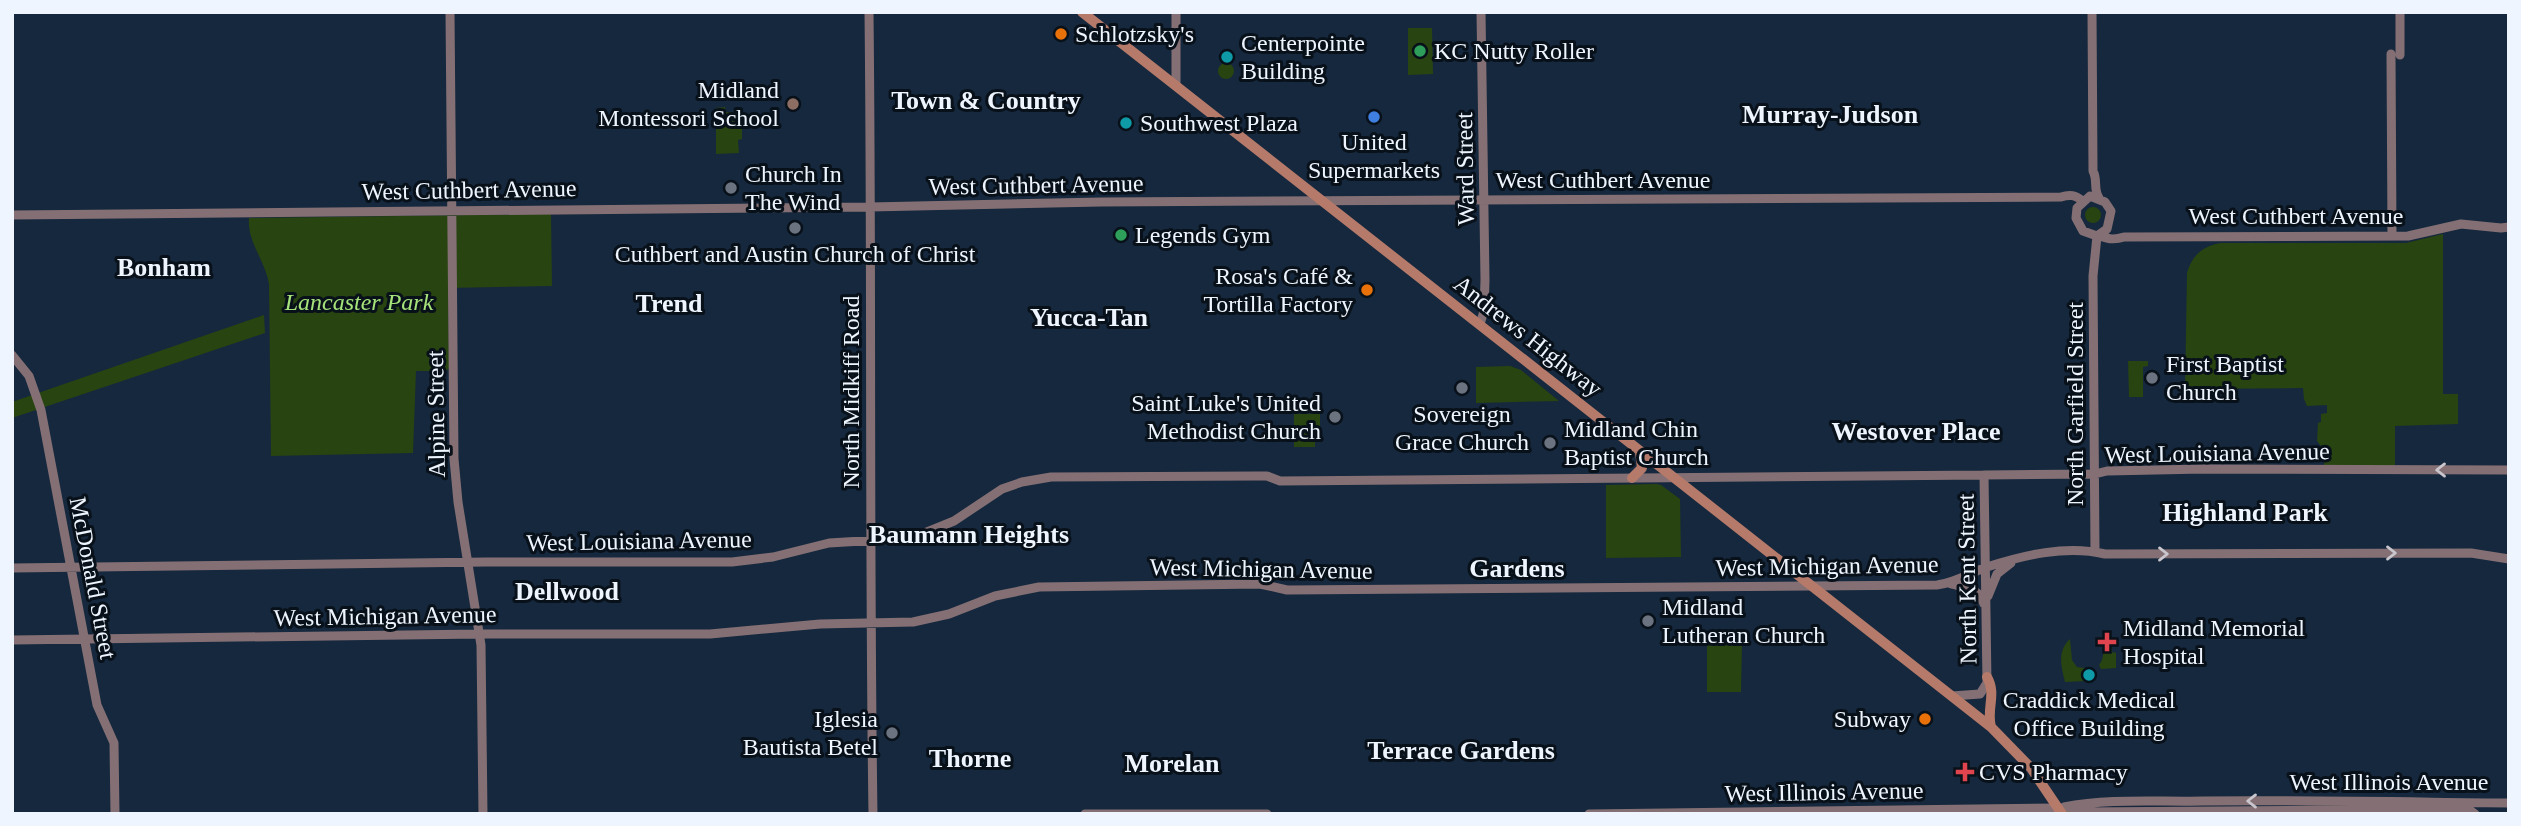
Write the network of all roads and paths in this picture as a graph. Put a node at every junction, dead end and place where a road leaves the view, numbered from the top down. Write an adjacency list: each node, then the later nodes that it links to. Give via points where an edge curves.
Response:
1 (450, 12): 15 (street, Alpine Street)
2 (869, 12): 14 (street, North Midkiff Road)
3 (1082, 12): 8 (main road, Andrews Highway)
4 (1176, 12): 8 (street)
5 (1481, 12): 11 (street, Ward Street)
6 (2092, 12): 9 (street)
7 (2400, 12): 21 (street)
8 (1176, 86): 12 (main road, Andrews Highway)
9 (2093, 171): 10 (street); 13 (street)
10 (2099, 198): 13 (street); 18 (street, via 2111,211)
11 (1485, 200): 12 (street, West Cuthbert Avenue); 13 (street, West Cuthbert Avenue, via 2061,197); 24 (street, Ward Street, via 1485,301)
12 (1322, 202): 14 (street, West Cuthbert Avenue); 24 (main road, Andrews Highway)
13 (2082, 202): 19 (street, via 2076,218)
14 (870, 207): 15 (street, West Cuthbert Avenue); 32 (street, North Midkiff Road)
15 (452, 210): 16 (street, West Cuthbert Avenue); 36 (street, Alpine Street, via 455,469)
16 (12, 215)
17 (2509, 227): 21 (street, West Cuthbert Avenue, via 2461,223)
18 (2107, 229): 20 (street); 22 (street, West Cuthbert Avenue)
19 (2087, 233): 20 (street); 23 (street)
20 (2098, 236): 22 (street, West Cuthbert Avenue); 23 (street)
21 (2392, 236): 22 (street, West Cuthbert Avenue)
22 (2124, 237)
23 (2094, 256): 28 (street, North Garfield Street)
24 (1480, 324): 26 (main road, Andrews Highway)
25 (14, 359): 38 (street, McDonald Street, via 29,376 41,410)
26 (1640, 452): 30 (main road, via 1642,468); 31 (main road, Andrews Highway)
27 (2509, 470): 28 (street, West Louisiana Avenue, one-way to 28, via 2194,469)
28 (2095, 474): 29 (street, West Louisiana Avenue); 33 (street, North Garfield Street)
29 (1984, 475): 31 (street, West Louisiana Avenue); 39 (street, North Kent Street)
30 (1632, 478): 31 (street, West Louisiana Avenue); 32 (street, West Louisiana Avenue, via 1280,481 1256,475 1051,477 1002,489 927,533)
31 (1674, 478): 41 (main road, Andrews Highway)
32 (870, 540): 36 (street, West Louisiana Avenue, via 725,563); 43 (street, North Midkiff Road)
33 (2095, 552): 34 (street, West Michigan Avenue, one-way to 34, via 2471,553); 35 (street, West Michigan Avenue, via 2045,552)
34 (2509, 559)
35 (2015, 560): 39 (street, West Michigan Avenue); 42 (street, via 1997,574)
36 (468, 563): 38 (street, West Louisiana Avenue); 44 (street, Alpine Street)
37 (12, 568): 38 (street, West Louisiana Avenue)
38 (71, 568): 45 (street, McDonald Street)
39 (1985, 568): 40 (street, West Michigan Avenue); 42 (street, North Kent Street)
40 (1950, 584): 41 (street, West Michigan Avenue); 42 (street, via 1978,591)
41 (1812, 586): 43 (street, West Michigan Avenue, via 1039,587 995,596 934,619); 48 (main road, Andrews Highway)
42 (1985, 608): 47 (street, North Kent Street)
43 (870, 622): 44 (street, West Michigan Avenue, via 710,634); 54 (street, North Midkiff Road)
44 (480, 634): 45 (street, West Michigan Avenue); 53 (street, Alpine Street)
45 (85, 639): 46 (street, West Michigan Avenue); 52 (street, McDonald Street, via 97,705 114,743)
46 (12, 640)
47 (1987, 677): 48 (street, North Kent Street, via 1980,694); 49 (main road, via 1992,687)
48 (1952, 696): 49 (main road, Andrews Highway)
49 (1991, 727): 51 (main road, Andrews Highway, via 2031,768)
50 (2509, 803): 51 (street, West Illinois Avenue, one-way to 51, via 2110,802)
51 (2061, 811): 57 (street, West Illinois Avenue); 58 (street, West Illinois Avenue, via 2468,809)
52 (115, 814)
53 (484, 814)
54 (873, 814)
55 (1085, 814): 56 (street)
56 (1267, 814)
57 (1589, 814)
58 (2475, 814)

